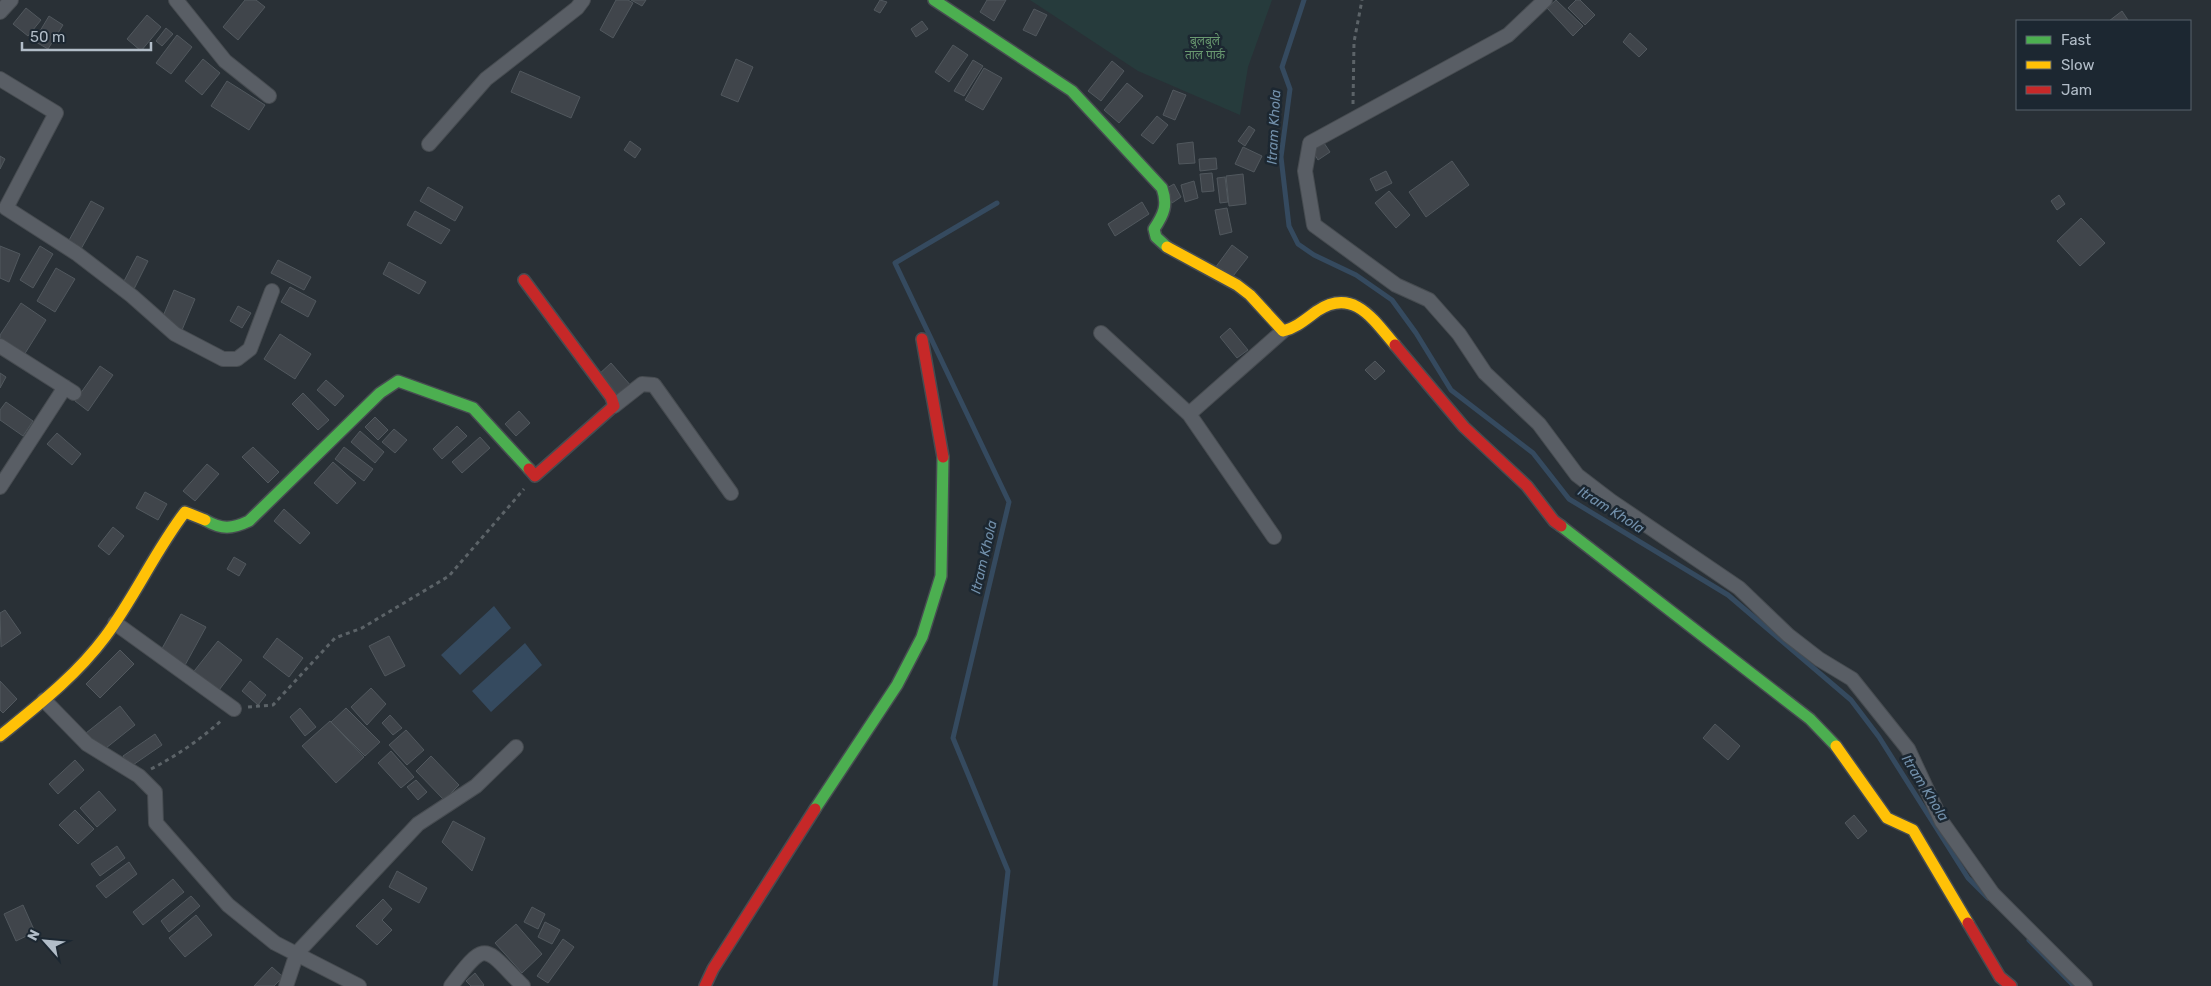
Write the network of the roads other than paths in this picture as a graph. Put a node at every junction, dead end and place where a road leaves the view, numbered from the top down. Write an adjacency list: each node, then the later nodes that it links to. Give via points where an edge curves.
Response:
1 (11, 0): 6 (street)
2 (176, 0): 8 (street, via 225,61)
3 (583, 0): 9 (street, via 486,79)
4 (934, 0): 13 (street, via 1072,91 1162,188 1166,211 1154,229 1163,245 1237,285)
5 (1545, 0): 34 (street, via 1508,35 1310,142 1305,171 1314,225 1396,285 1430,300 1459,334 1485,373 1539,424 1577,475 1739,588 1819,660 1852,679 1908,749 1942,822 1993,894)
6 (0, 12)
7 (0, 79): 10 (street, via 56,113)
8 (269, 96)
9 (429, 144)
10 (3, 213): 12 (street, via 76,253 175,334 223,359 237,359 250,349)
11 (524, 280): 17 (street, via 611,397)
12 (272, 291)
13 (1283, 331): 18 (street); 33 (street, via 1292,329 1335,302 1349,301 1364,312 1464,427 1527,486 1554,522 1828,736 1887,818 1913,830 2000,977)
14 (1101, 333): 18 (street)
15 (922, 339): 32 (street, via 944,465 941,576 922,637 897,685 718,960)
16 (0, 346): 19 (street, via 70,390)
17 (614, 406): 20 (street, via 642,384 654,385); 22 (street, via 535,476 474,408 398,381 380,393 249,521 234,529 218,529 185,512)
18 (1189, 414): 21 (street)
19 (0, 487)
20 (731, 493)
21 (1274, 537)
22 (115, 623): 23 (street, via 81,664); 24 (street)
23 (44, 700): 25 (street); 27 (street, via 87,744 139,776 155,792 156,823 222,897 275,943)
24 (234, 708)
25 (0, 736)
26 (516, 747): 27 (street, via 476,786 418,824)
27 (297, 953): 28 (street); 29 (street)
28 (286, 986)
29 (358, 986)
30 (451, 986): 31 (street, via 473,956 482,952 490,953)
31 (523, 986)
32 (705, 986)
33 (2011, 986)
34 (2085, 986)

